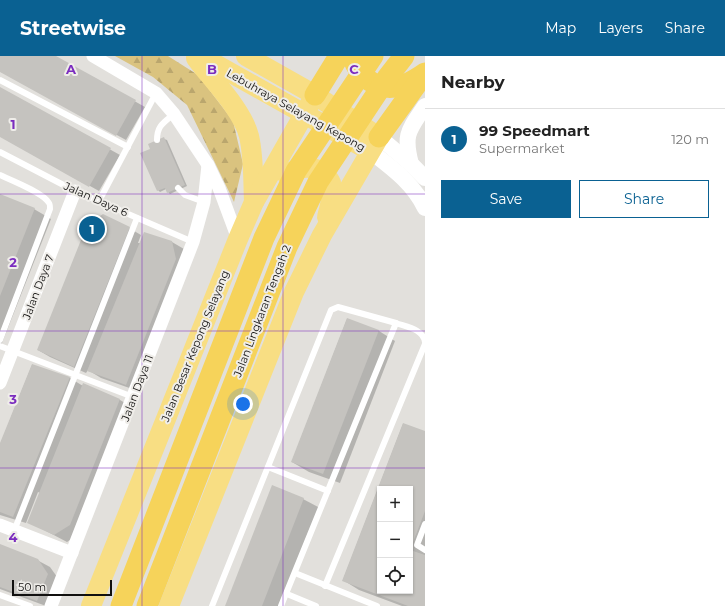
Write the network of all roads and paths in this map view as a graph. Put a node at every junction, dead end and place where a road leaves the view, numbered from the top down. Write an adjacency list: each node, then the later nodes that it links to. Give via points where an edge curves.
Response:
1 (93, 56): 11 (street)
2 (194, 56): 26 (main road, via 242,119 248,134)
3 (201, 56): 15 (main road, Lebuhraya Selayang Kepong)
4 (246, 56): 12 (main road, Lebuhraya Selayang Kepong)
5 (339, 56): 12 (highway)
6 (352, 56): 9 (highway, via 356,67 365,78 372,84 387,88 411,82)
7 (373, 56): 56 (highway, via 296,171 264,238)
8 (404, 56): 57 (highway, Jalan Lingkaran Tengah 2, via 318,182 287,247)
9 (425, 73): 17 (highway)
10 (0, 80): 18 (lane)
11 (156, 93): 14 (street); 18 (lane)
12 (315, 95): 15 (main road, Jalan Besar Kepong Selayang); 17 (main road, Lebuhraya Selayang Kepong)
13 (425, 106): 20 (street, via 407,136)
14 (174, 114): 16 (lane, via 159,127); 21 (street)
15 (303, 114): 17 (main road, Lebuhraya Selayang Kepong); 26 (main road, Jalan Besar Kepong Selayang)
16 (157, 140)
17 (375, 144): 20 (street); 29 (street, via 415,191); 31 (main road)
18 (128, 147): 27 (lane)
19 (0, 152): 25 (lane, Jalan Daya 6)
20 (411, 164): 23 (street)
21 (208, 165): 28 (street, Jalan Daya 11); 32 (street)
22 (0, 175): 35 (lane, via 34,190 49,202 50,209)
23 (425, 178)
24 (178, 188): 28 (lane, via 186,195)
25 (76, 191): 27 (lane, Jalan Daya 6); 38 (street, Jalan Daya 7)
26 (258, 195): 31 (main road, via 296,169 310,167 322,172 330,182 331,194); 32 (main road, Jalan Besar Kepong Selayang)
27 (100, 201): 30 (lane, Jalan Daya 6)
28 (204, 202): 33 (street, Jalan Daya 11)
29 (425, 208)
30 (137, 218): 33 (lane, Jalan Daya 6); 39 (lane)
31 (322, 235): 58 (main road, via 294,292)
32 (238, 239): 55 (main road, Jalan Besar Kepong Selayang)
33 (193, 242): 41 (street, Jalan Daya 11)
34 (396, 323): 36 (lane, via 420,332); 42 (lane, via 338,307 331,310); 43 (lane)
35 (0, 340)
36 (425, 343): 50 (lane)
37 (0, 346): 38 (lane)
38 (13, 351): 39 (lane); 40 (street, Jalan Daya 7)
39 (76, 375): 41 (lane); 46 (lane)
40 (0, 383)
41 (134, 397): 48 (street, Jalan Daya 11)
42 (268, 466): 43 (lane); 59 (lane)
43 (328, 490): 49 (lane)
44 (425, 524): 47 (lane, via 417,546)
45 (0, 526): 46 (street)
46 (14, 531): 48 (street)
47 (425, 550)
48 (72, 553): 54 (street, Jalan Daya 11)
49 (295, 573): 50 (lane); 51 (lane)
50 (326, 586): 62 (lane)
51 (286, 594): 60 (lane); 61 (lane)
52 (0, 595): 53 (lane)
53 (30, 606)
54 (51, 606)
55 (91, 606)
56 (121, 606)
57 (147, 606)
58 (169, 606)
59 (212, 606)
60 (282, 606)
61 (316, 606)
62 (377, 606)

